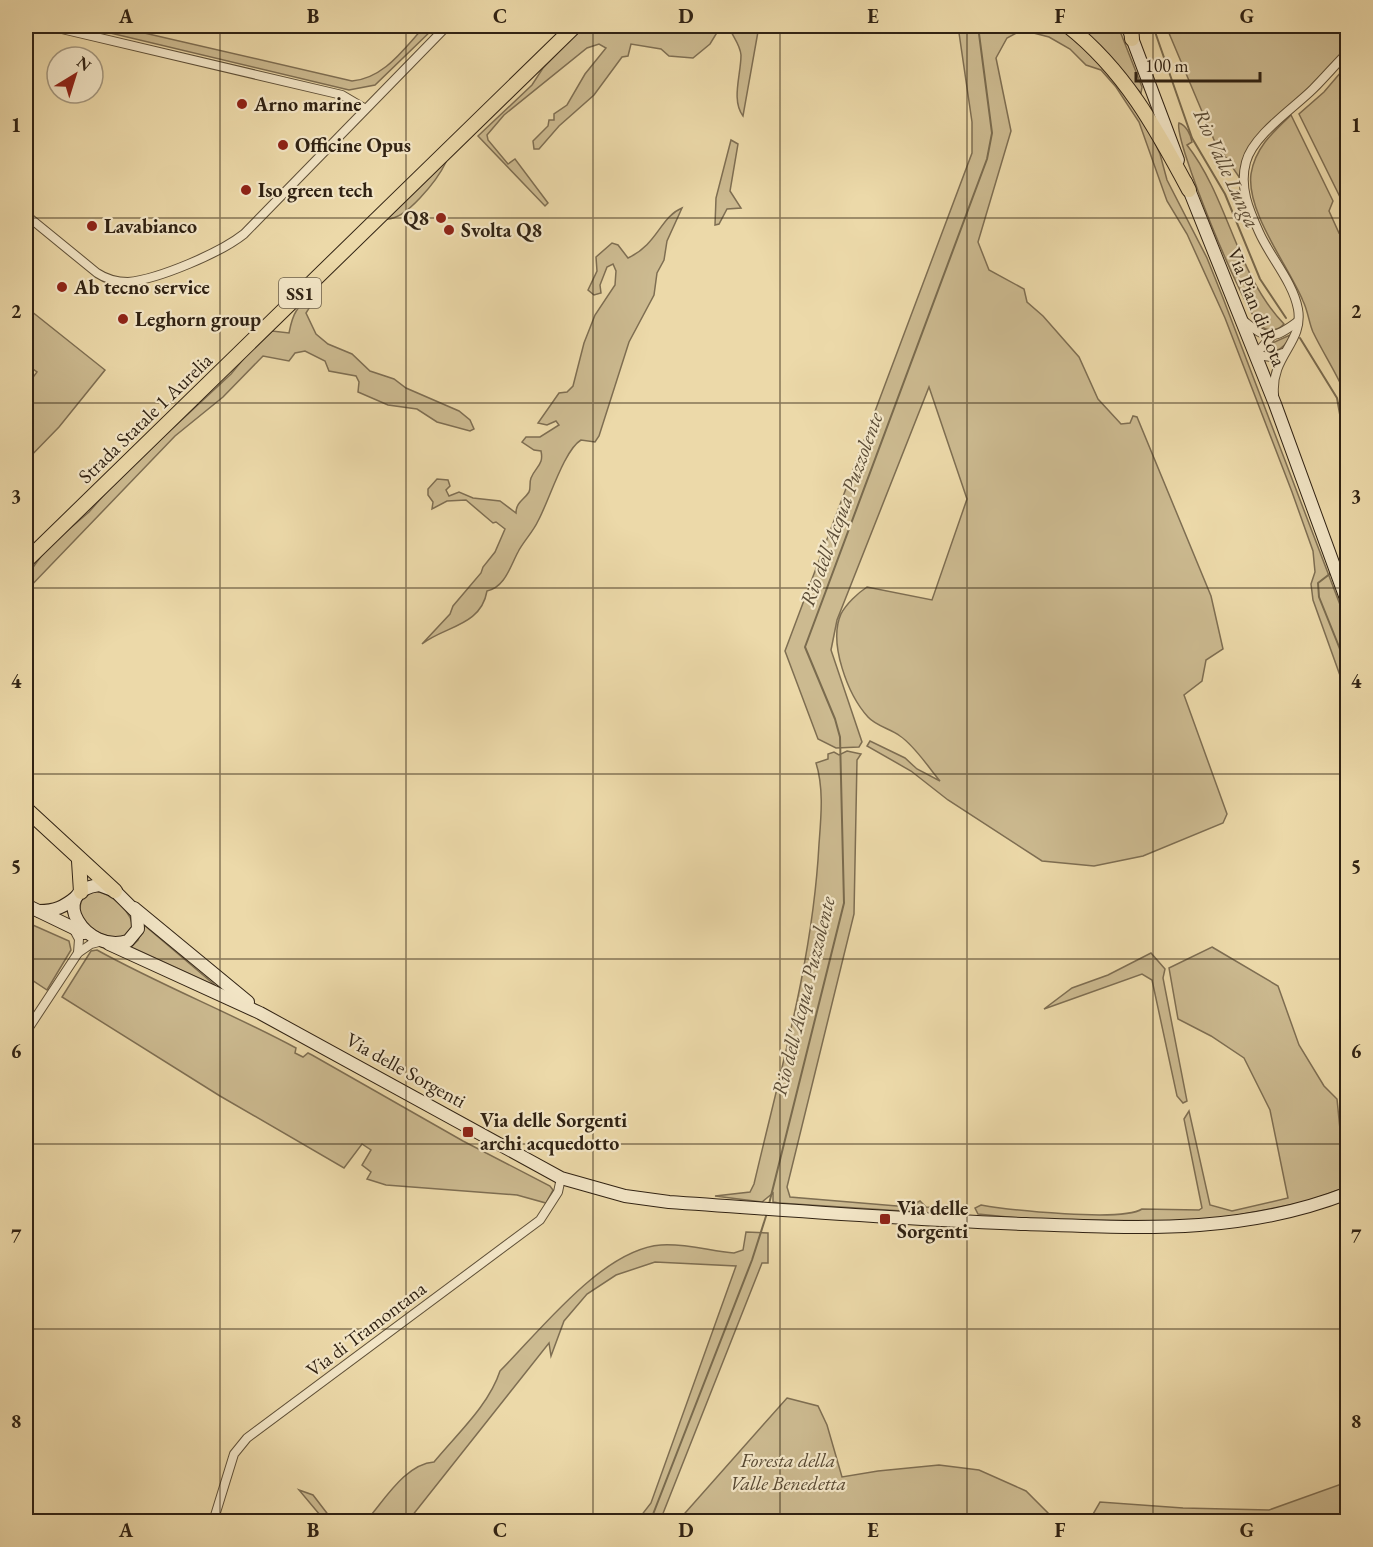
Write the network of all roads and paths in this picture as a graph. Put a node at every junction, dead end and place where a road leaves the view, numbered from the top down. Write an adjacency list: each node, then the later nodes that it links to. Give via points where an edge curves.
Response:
1 (49, 26): 8 (street, via 342,95)
2 (447, 26): 8 (street)
3 (562, 26): 17 (highway, Strada Statale 1 Aurelia / SS1)
4 (575, 26): 18 (highway, Strada Statale 1 Aurelia / SS1)
5 (1068, 26): 9 (highway, via 1091,44 1124,81 1159,132)
6 (1130, 30): 9 (main road, Via Pian di Rota)
7 (1347, 52): 12 (street, via 1314,89 1256,142 1246,162 1244,195 1296,304)
8 (364, 108): 10 (street, via 244,234 213,253 161,273 126,282 104,277)
9 (1190, 190): 11 (main road, Via Pian di Rota)
10 (26, 215)
11 (1241, 319): 13 (street); 15 (main road, Via Pian di Rota)
12 (1298, 322): 13 (street); 14 (street, via 1296,335)
13 (1271, 337): 15 (street)
14 (1284, 352): 15 (street, via 1272,357); 16 (street, via 1274,374)
15 (1255, 355): 16 (main road, Via Pian di Rota)
16 (1275, 404): 19 (main road, Via Pian di Rota)
17 (26, 549)
18 (26, 561)
19 (1347, 604)
20 (26, 809): 21 (highway)
21 (79, 861): 22 (highway); 23 (highway)
22 (114, 891): 23 (main road, via 99,885); 25 (main road, Via delle Sorgenti)
23 (78, 895): 26 (main road, via 64,907); 28 (main road, via 75,918)
24 (26, 905): 26 (main road, Via delle Sorgenti)
25 (132, 906): 29 (main road, via 139,924 136,933 128,941); 31 (main road, Via delle Sorgenti)
26 (38, 911): 27 (main road, Via delle Sorgenti)
27 (72, 927): 28 (main road, Via delle Sorgenti); 30 (street, via 80,939)
28 (90, 935): 29 (main road, Via delle Sorgenti)
29 (106, 943): 30 (street, via 91,944); 31 (main road, Via delle Sorgenti)
30 (78, 953): 32 (street)
31 (260, 1013): 33 (main road, Via delle Sorgenti)
32 (26, 1032)
33 (561, 1178): 34 (main road, Via delle Sorgenti, via 643,1200 973,1222 1187,1228 1270,1217); 35 (street, Via di Tramontana, via 558,1192 540,1220 247,1438 234,1454)
34 (1347, 1193)
35 (213, 1521)

